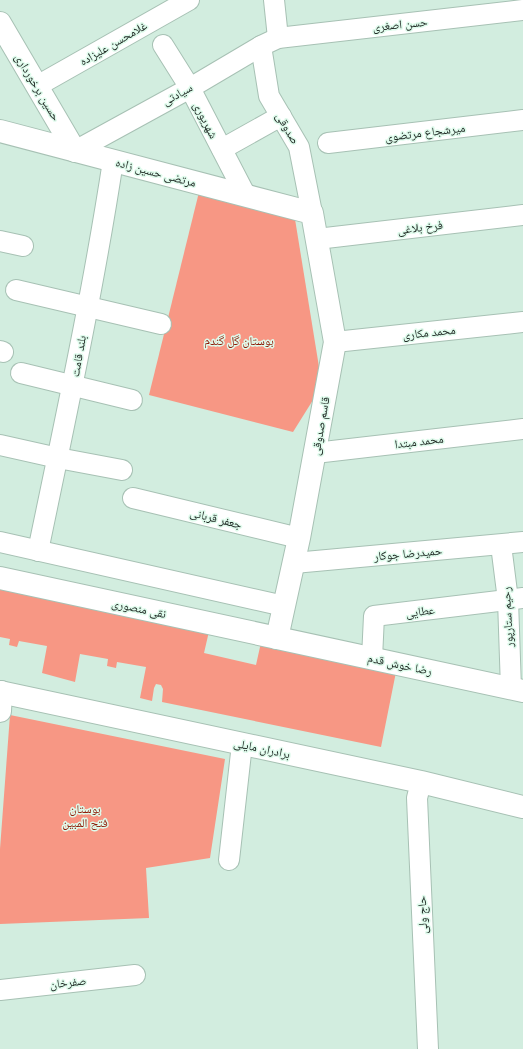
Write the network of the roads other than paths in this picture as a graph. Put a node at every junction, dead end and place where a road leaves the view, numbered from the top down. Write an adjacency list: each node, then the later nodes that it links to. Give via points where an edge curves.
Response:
1 (189, 0): 7 (street, غلامحسن علیزاده)
2 (274, 0): 5 (street, صدوقی)
3 (523, 10): 5 (street, حسن اصغری)
4 (0, 23): 7 (street, حسین برخورداری)
5 (270, 42): 8 (street, سیادتی); 9 (street, صدوقی, via 269,96)
6 (163, 45): 8 (street, شهریوری)
7 (37, 86): 14 (street, حسین برخورداری)
8 (190, 88): 13 (street, شهریوری); 14 (street, سیادتی)
9 (281, 116): 13 (street); 17 (street, صدوقی, via 300,147)
10 (523, 120): 12 (street, میرشجاع مرتضوی)
11 (0, 131): 14 (street, مرتضی حسین زاده)
12 (328, 143)
13 (222, 149): 16 (street, شهریوری)
14 (75, 151): 15 (street, مرتضی حسین زاده)
15 (113, 161): 16 (street, مرتضی حسین زاده); 23 (street, بلند قامت)
16 (246, 196): 17 (street, مرتضی حسین زاده)
17 (312, 213): 19 (street, قاسم صدوقی)
18 (523, 215): 19 (street, فرخ بلاغی)
19 (317, 239): 26 (street, قاسم صدوقی)
20 (0, 241): 21 (street)
21 (23, 246)
22 (16, 290): 23 (street)
23 (87, 306): 25 (street); 28 (street, بلند قامت)
24 (523, 322): 26 (street, محمد مکاری)
25 (161, 324)
26 (335, 342): 32 (street, قاسم صدوقی)
27 (20, 373): 28 (street)
28 (73, 386): 29 (street); 33 (street, بلند قامت)
29 (132, 400)
30 (523, 429): 32 (street, محمد مبتدا)
31 (0, 445): 33 (street)
32 (315, 453): 36 (street, قاسم صدوقی)
33 (58, 458): 34 (street); 40 (street, بلند قامت)
34 (122, 470)
35 (133, 498): 36 (street, جعفر قربانی)
36 (299, 538): 41 (street, قاسم صدوقی)
37 (0, 542): 40 (street)
38 (523, 542): 39 (street, حمیدرضا جوکار)
39 (501, 546): 41 (street, حمیدرضا جوکار); 43 (street, رحیم ستارپور)
40 (38, 551): 44 (street)
41 (294, 563): 44 (street, قاسم صدوقی)
42 (0, 578): 45 (street, نقی منصوری)
43 (515, 599): 46 (street, عطایی, via 374,616); 47 (street, رحیم ستارپور)
44 (284, 606): 45 (street, قاسم صدوقی)
45 (277, 638): 46 (street, رضا خوش قدم)
46 (372, 658): 47 (street, رضا خوش قدم)
47 (517, 690)
48 (0, 699): 49 (street, برادران مایلی)
49 (242, 744): 50 (street, برادران مایلی); 52 (street)
50 (421, 782): 51 (street, برادران مایلی); 55 (street, حاج ولی, via 417,798)
51 (523, 807)
52 (229, 860)
53 (135, 975): 54 (street, صفرخان)
54 (0, 990)
55 (428, 1049)

